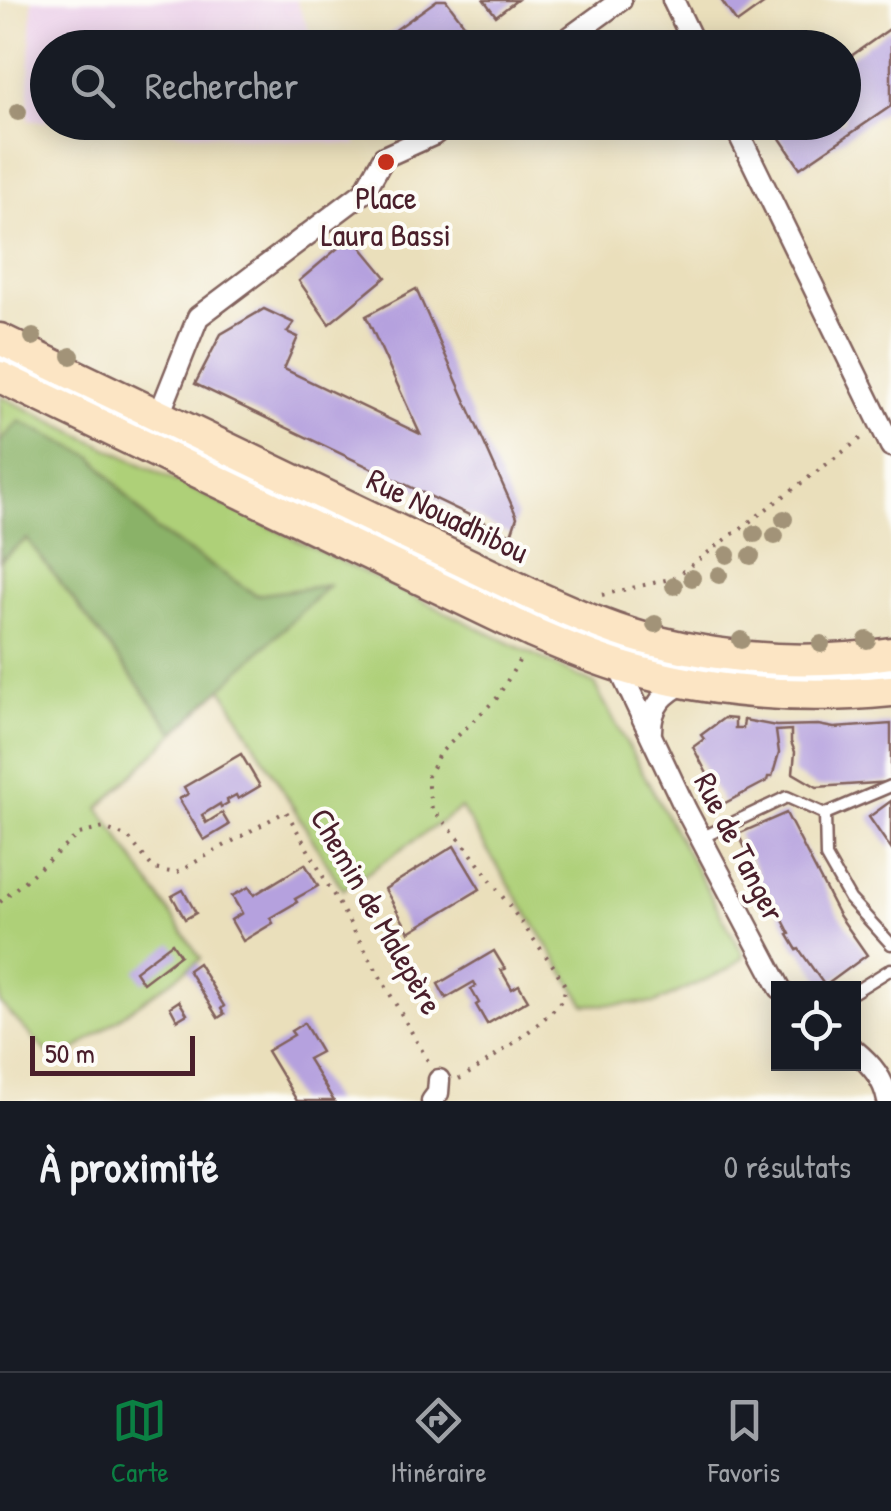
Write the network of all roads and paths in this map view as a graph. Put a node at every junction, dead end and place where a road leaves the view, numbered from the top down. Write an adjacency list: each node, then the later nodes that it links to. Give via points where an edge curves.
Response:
1 (621, 0): 3 (street)
2 (673, 0): 4 (street)
3 (579, 30)
4 (687, 30)
5 (422, 140): 10 (street, via 384,157 364,192 198,317)
6 (742, 140): 11 (street)
7 (0, 339): 10 (street, Rue Nouadhibou)
8 (0, 358): 17 (lane, Rue Nouadhibou, via 484,592 626,650 750,675)
9 (0, 376): 14 (street)
10 (159, 416): 13 (street, Rue Nouadhibou)
11 (880, 424): 12 (street); 13 (path, via 674,578)
12 (891, 446)
13 (566, 610): 15 (street, Rue Nouadhibou, via 652,641 749,658)
14 (532, 633): 16 (street); 30 (path, via 497,698 438,754 428,788 432,810 566,987 554,1008 474,1072 450,1084)
15 (891, 652)
16 (618, 666): 18 (street); 20 (street, Rue de Tanger)
17 (891, 672)
18 (686, 682): 19 (street, via 763,694); 20 (street, via 662,696)
19 (891, 691)
20 (650, 731): 23 (street, Rue de Tanger)
21 (891, 786): 22 (lane)
22 (825, 814): 23 (lane, via 787,797); 25 (lane, via 826,857 850,899)
23 (700, 838): 27 (street, Rue de Tanger)
24 (0, 902): 30 (path, Chemin de Malepère, via 79,834 104,828 128,837 154,868 176,873 286,811)
25 (891, 944)
26 (891, 969): 28 (lane)
27 (776, 981)
28 (861, 988)
29 (861, 1057): 32 (street, via 884,1084)
30 (439, 1080): 31 (street)
31 (432, 1101)
32 (888, 1101)

